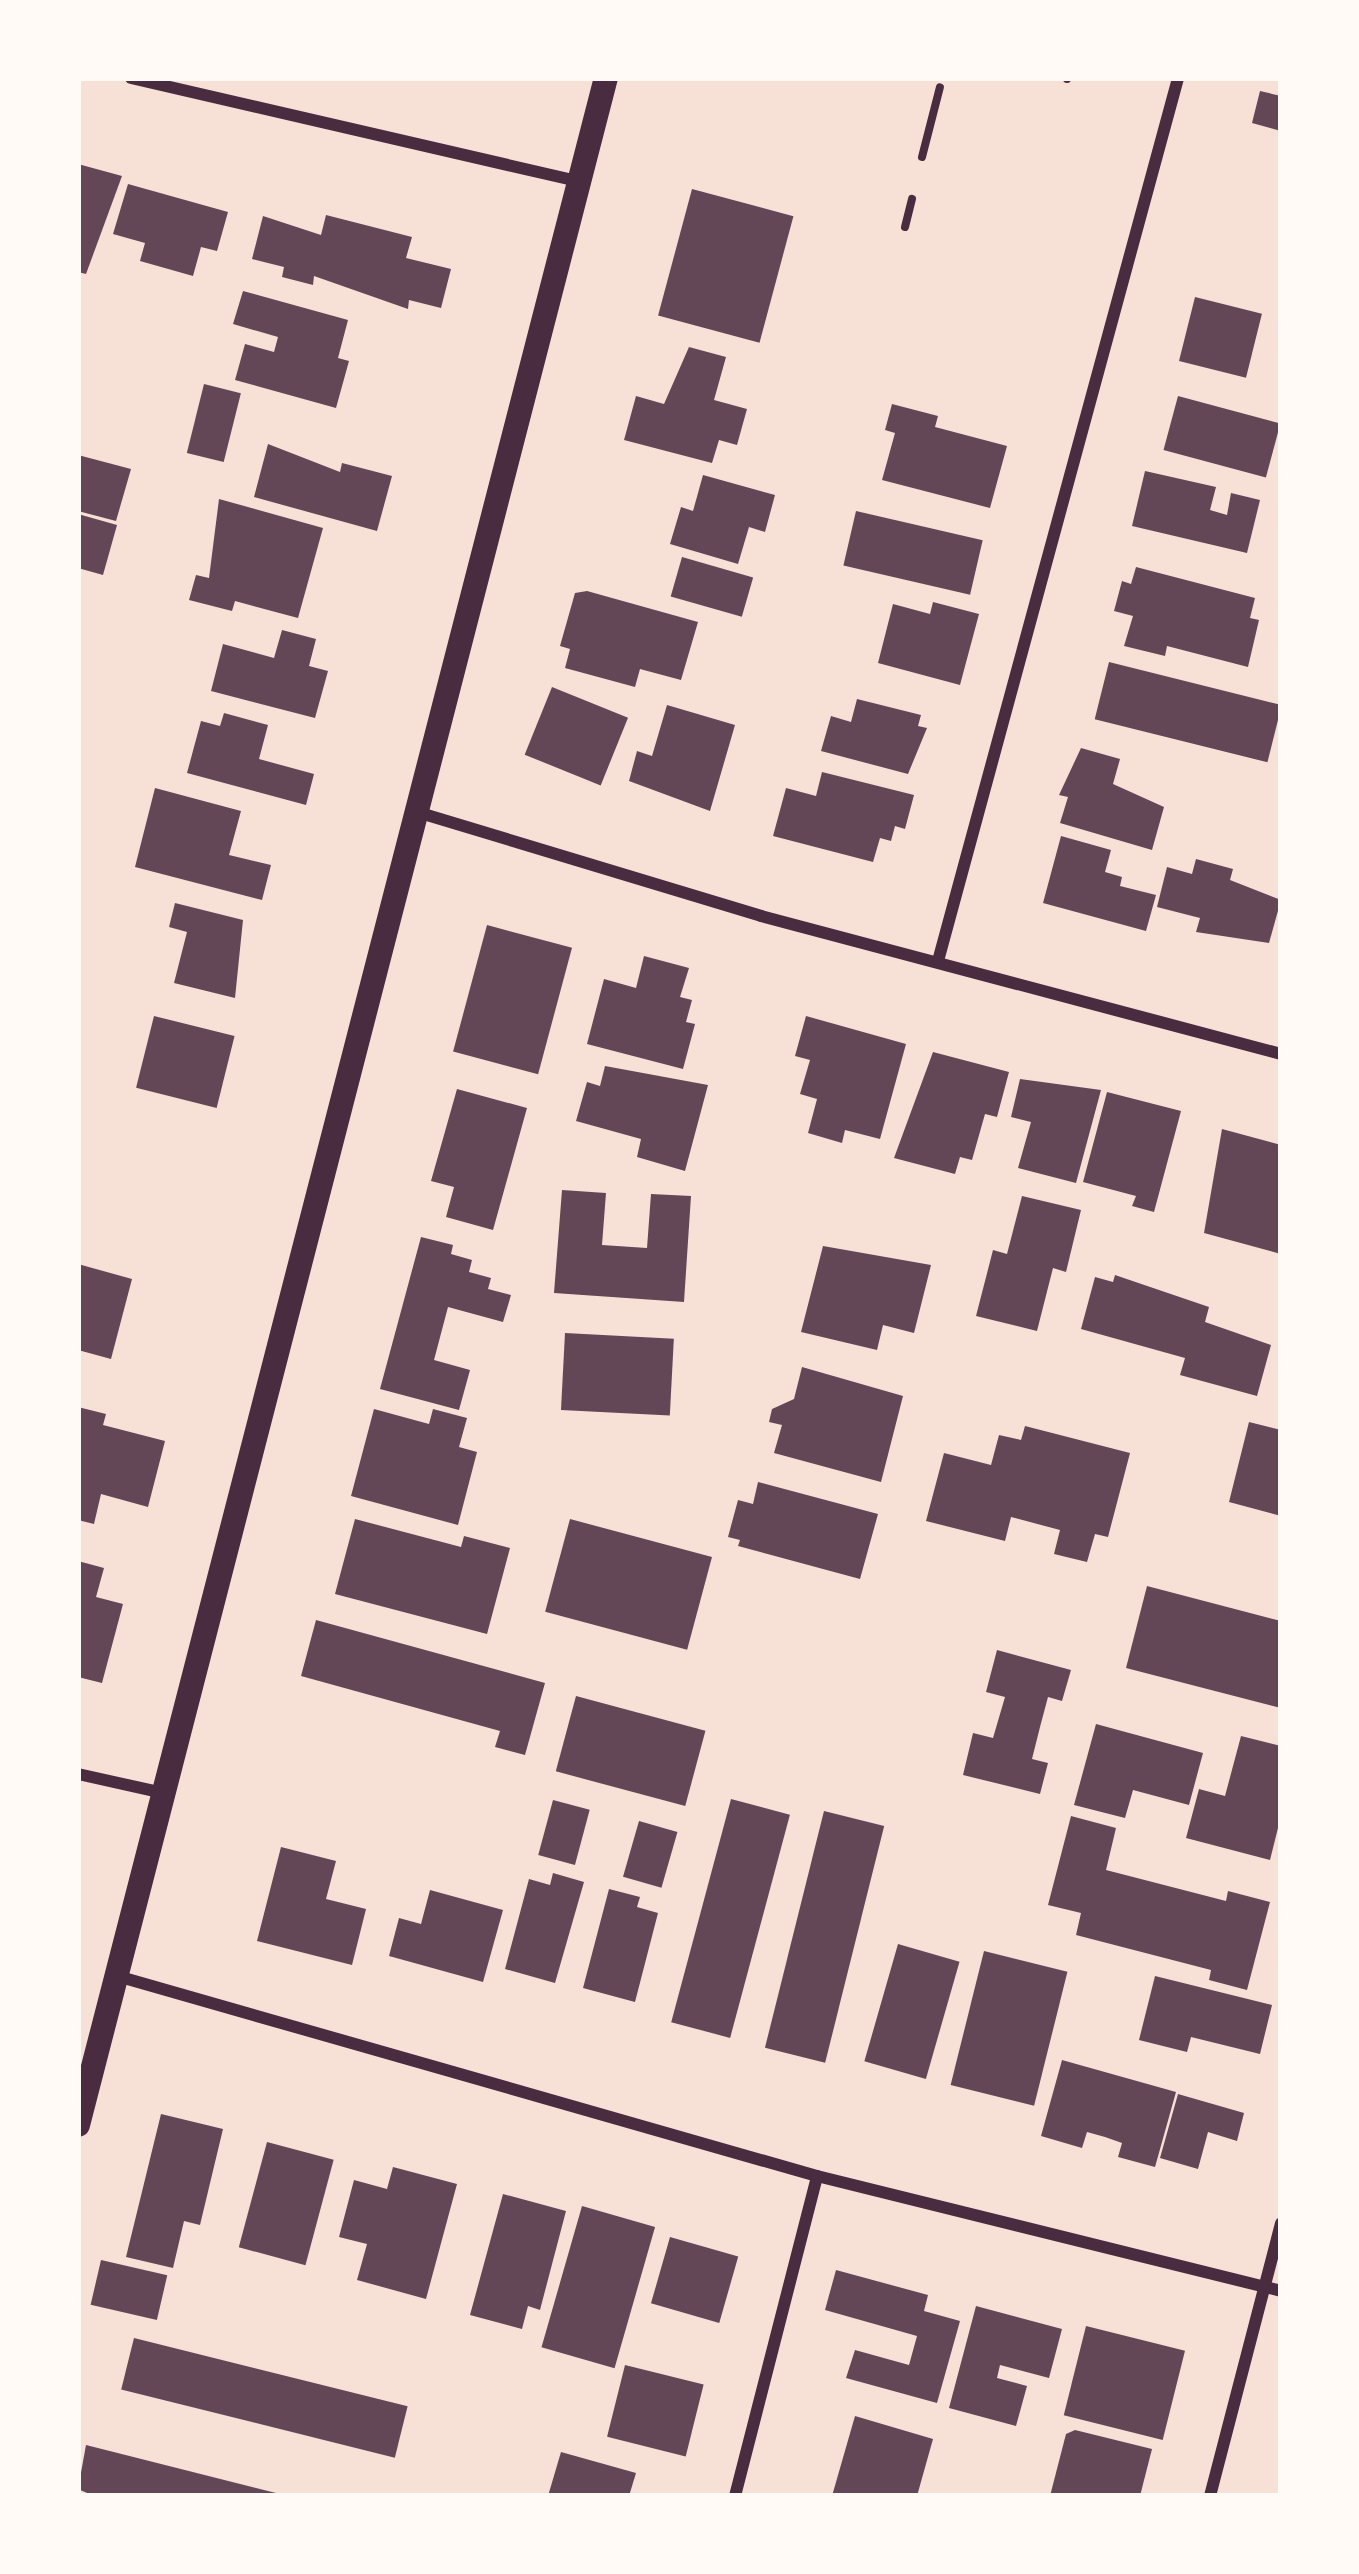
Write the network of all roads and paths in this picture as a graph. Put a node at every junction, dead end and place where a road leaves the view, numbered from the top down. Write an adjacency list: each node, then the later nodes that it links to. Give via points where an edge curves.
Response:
1 (130, 78): 6 (street)
2 (606, 78): 6 (main road)
3 (1178, 78): 10 (street)
4 (940, 86): 5 (path)
5 (922, 157)
6 (578, 182): 9 (main road)
7 (912, 199): 8 (path)
8 (905, 227)
9 (417, 812): 10 (street); 13 (main road)
10 (938, 961): 11 (street)
11 (1281, 1054)
12 (78, 1774): 13 (street)
13 (163, 1793): 14 (main road)
14 (116, 1976): 15 (main road); 16 (street)
15 (78, 2125)
16 (817, 2176): 18 (street); 20 (street)
17 (1281, 2223): 18 (street)
18 (1264, 2287): 19 (street); 21 (street)
19 (1281, 2291)
20 (735, 2496)
21 (1210, 2496)

